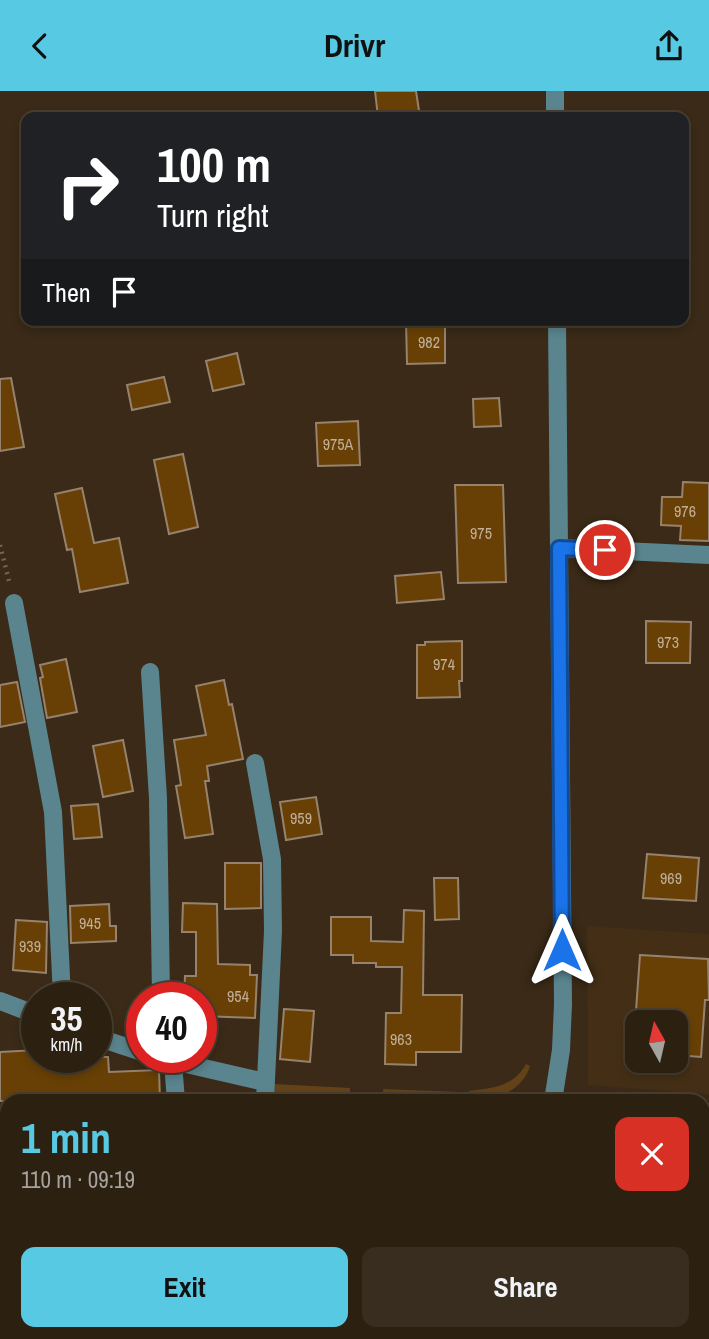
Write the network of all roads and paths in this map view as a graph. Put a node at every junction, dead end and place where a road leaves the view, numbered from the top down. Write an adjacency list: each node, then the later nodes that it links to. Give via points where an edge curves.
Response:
1 (555, 91): 2 (street)
2 (555, 112)
3 (557, 326): 5 (street)
4 (0, 545): 7 (path)
5 (559, 548): 6 (street); 20 (street, via 563,1004)
6 (709, 555)
7 (14, 603): 10 (street, via 53,812)
8 (149, 672): 11 (street, via 158,798)
9 (255, 762): 16 (street, via 272,871)
10 (61, 982)
11 (161, 982)
12 (0, 1001): 13 (street)
13 (21, 1009)
14 (217, 1071): 16 (street)
15 (168, 1073): 18 (street)
16 (265, 1082): 19 (street)
17 (625, 1091): 21 (path)
18 (174, 1094)
19 (265, 1094)
20 (554, 1094)
21 (625, 1094)

